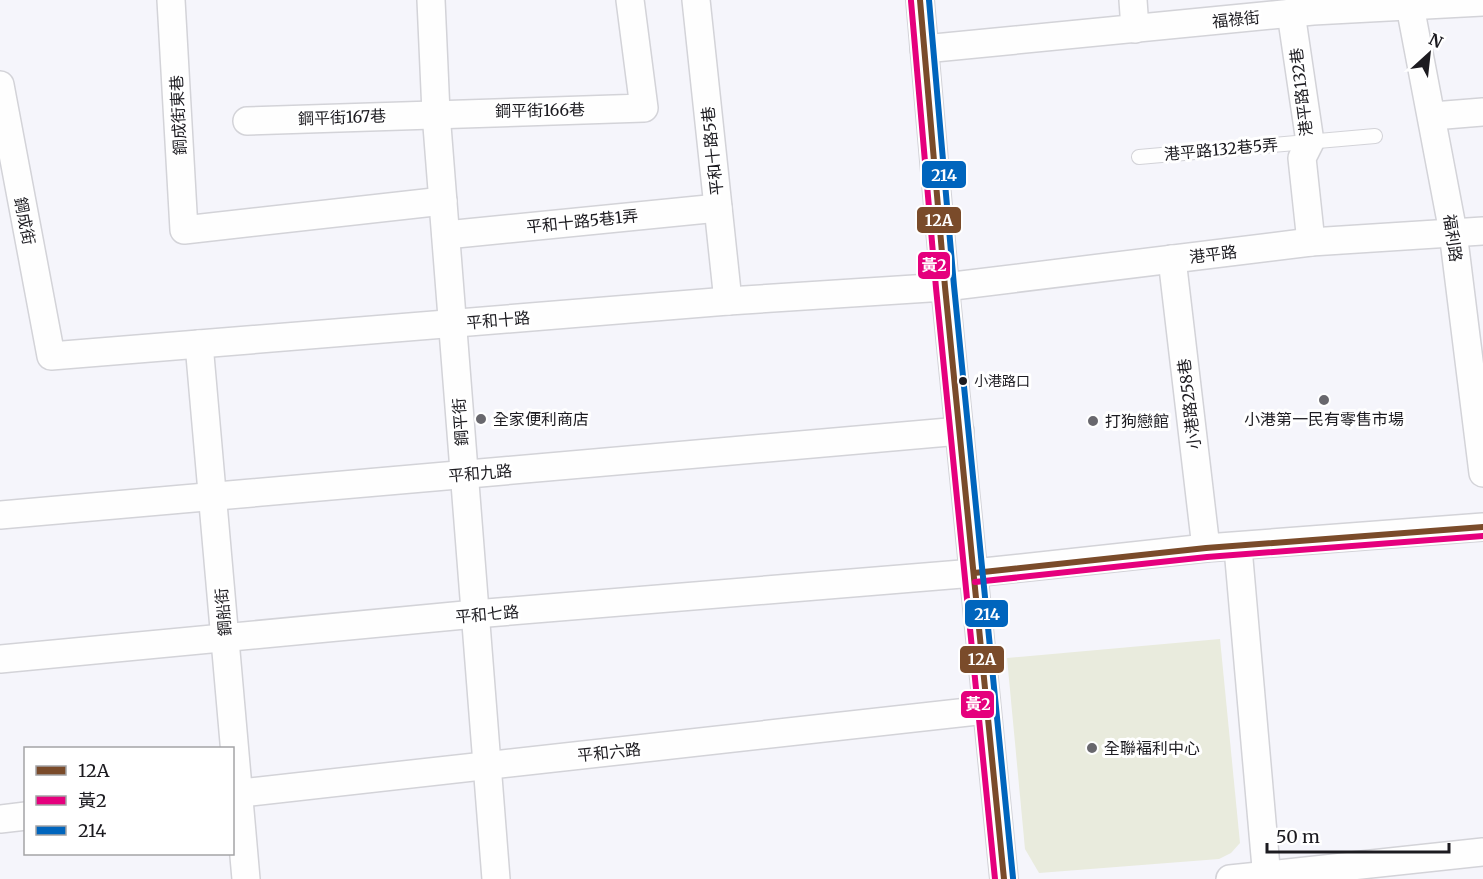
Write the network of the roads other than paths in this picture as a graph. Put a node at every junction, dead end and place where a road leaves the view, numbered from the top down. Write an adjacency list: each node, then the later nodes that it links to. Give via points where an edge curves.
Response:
1 (171, 0): 20 (street, 鋼成街東巷, via 184,230)
2 (431, 0): 14 (street, 鋼平街)
3 (630, 0): 14 (street, 鋼平街166巷, via 644,108)
4 (696, 0): 21 (street, 平和十路5巷)
5 (920, 0): 11 (street)
6 (1133, 0): 10 (street)
7 (1483, 2): 8 (street, 福祿街)
8 (1410, 6): 9 (street, 福祿街); 15 (street, 福利路)
9 (1305, 8): 10 (street, 福祿街); 18 (street, 港平路132巷)
10 (1135, 29): 11 (street, 福祿街)
11 (924, 49): 27 (street)
12 (0, 85): 31 (street, 鋼成街)
13 (1483, 112): 15 (street)
14 (436, 113): 16 (street, 鋼平街167巷); 20 (street, 鋼平街)
15 (1433, 116): 23 (street, 福利路)
16 (247, 121)
17 (1375, 136): 18 (lane, 港平路132巷5弄)
18 (1310, 142): 19 (lane, 港平路132巷5弄); 25 (street, 港平路132巷, via 1302,158)
19 (1139, 157)
20 (443, 201): 24 (street, 鋼平街)
21 (718, 208): 24 (street, 平和十路5巷1弄); 28 (street, 平和十路5巷)
22 (1483, 231): 23 (street, 港平路)
23 (1454, 232): 25 (street, 港平路); 33 (street, 福利路)
24 (446, 235): 29 (street, 鋼平街)
25 (1311, 242): 26 (street, 港平路)
26 (1172, 259): 27 (street, 港平路); 38 (street, 小港路258巷)
27 (945, 287): 28 (street, 平和十路); 32 (street)
28 (728, 301): 29 (street, 平和十路)
29 (453, 324): 30 (street, 平和十路); 34 (street, 鋼平街)
30 (199, 344): 31 (street, 平和十路); 35 (street, 鋼船街)
31 (51, 356)
32 (960, 431): 34 (street, 平和九路); 40 (street)
33 (1483, 472)
34 (464, 475): 35 (street, 平和九路); 41 (street, 鋼平街)
35 (213, 497): 36 (street, 平和九路); 42 (street, 鋼船街)
36 (0, 515)
37 (1483, 527): 39 (street, 平和七路)
38 (1206, 548): 39 (street, 平和七路); 40 (street, 平和七路)
39 (1238, 548): 52 (street)
40 (974, 573): 41 (street, 平和七路); 44 (street)
41 (475, 615): 42 (street, 平和七路); 47 (street, 鋼平街)
42 (225, 638): 43 (street, 平和七路); 45 (street, 鋼船街)
43 (0, 659)
44 (986, 710): 47 (street, 平和六路); 55 (street)
45 (233, 747)
46 (234, 765): 48 (street, 鋼船街)
47 (487, 766): 48 (street, 平和六路); 54 (street, 鋼平街)
48 (236, 793): 53 (street, 鋼船街)
49 (24, 816): 50 (street)
50 (0, 819)
51 (1483, 852): 52 (street)
52 (1267, 877): 56 (street)
53 (246, 879)
54 (496, 879)
55 (1004, 879)
56 (1230, 879)

